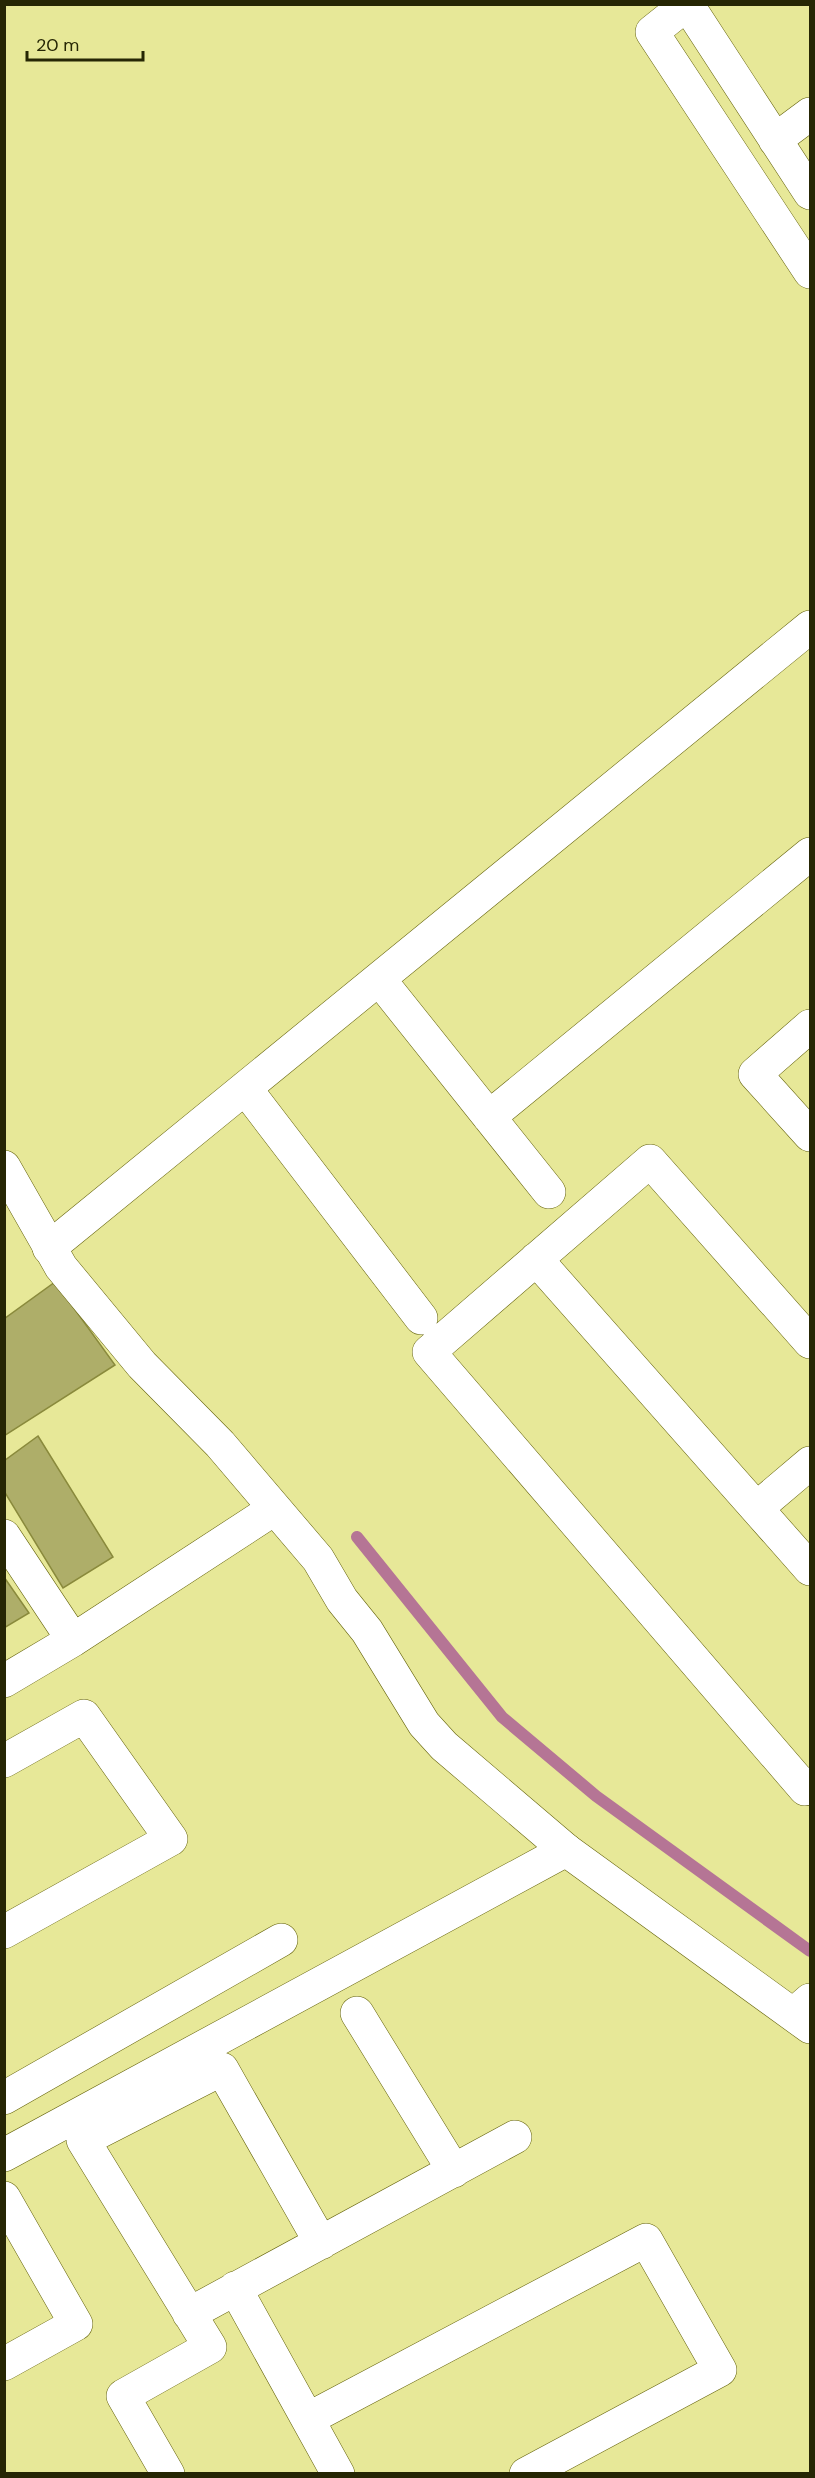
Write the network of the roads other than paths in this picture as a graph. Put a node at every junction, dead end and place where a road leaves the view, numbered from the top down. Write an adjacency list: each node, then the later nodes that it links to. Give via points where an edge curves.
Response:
1 (687, 4): 3 (street); 5 (street, via 651,32)
2 (810, 114): 3 (street)
3 (776, 140): 4 (street)
4 (806, 175): 5 (street)
5 (761, 198): 6 (street)
6 (810, 273)
7 (810, 627): 9 (street)
8 (810, 854): 12 (street)
9 (379, 979): 11 (street); 12 (street)
10 (810, 1026): 13 (street, via 755,1074)
11 (245, 1088): 16 (street); 18 (street)
12 (489, 1117): 15 (street)
13 (810, 1135)
14 (4, 1167): 16 (street)
15 (549, 1192)
16 (49, 1248): 22 (street, via 142,1365 220,1444)
17 (536, 1259): 19 (street, via 650,1161); 21 (street); 28 (street, via 429,1352 805,1789)
18 (421, 1318)
19 (810, 1342)
20 (810, 1463): 21 (street)
21 (757, 1508): 24 (street)
22 (274, 1509): 25 (street); 29 (street, via 318,1559 424,1724 474,1774)
23 (4, 1536): 25 (street)
24 (810, 1569)
25 (73, 1640): 26 (street)
26 (4, 1681)
27 (4, 1761): 30 (street, via 84,1716 171,1839)
28 (810, 1784)
29 (566, 1850): 33 (street); 36 (street)
30 (4, 1932)
31 (281, 1940): 34 (street)
32 (357, 2013): 37 (street)
33 (805, 2014)
34 (4, 2098)
35 (515, 2137): 37 (street)
36 (4, 2155)
37 (454, 2170): 39 (street)
38 (4, 2198): 42 (street, via 76,2324)
39 (321, 2243): 40 (street); 41 (street, via 222,2069 83,2140)
40 (235, 2288): 41 (street); 43 (street)
41 (189, 2314): 44 (street, via 210,2347 123,2396)
42 (4, 2364)
43 (308, 2419): 45 (street); 46 (street, via 646,2240 720,2370)
44 (168, 2474)
45 (338, 2474)
46 (526, 2474)

